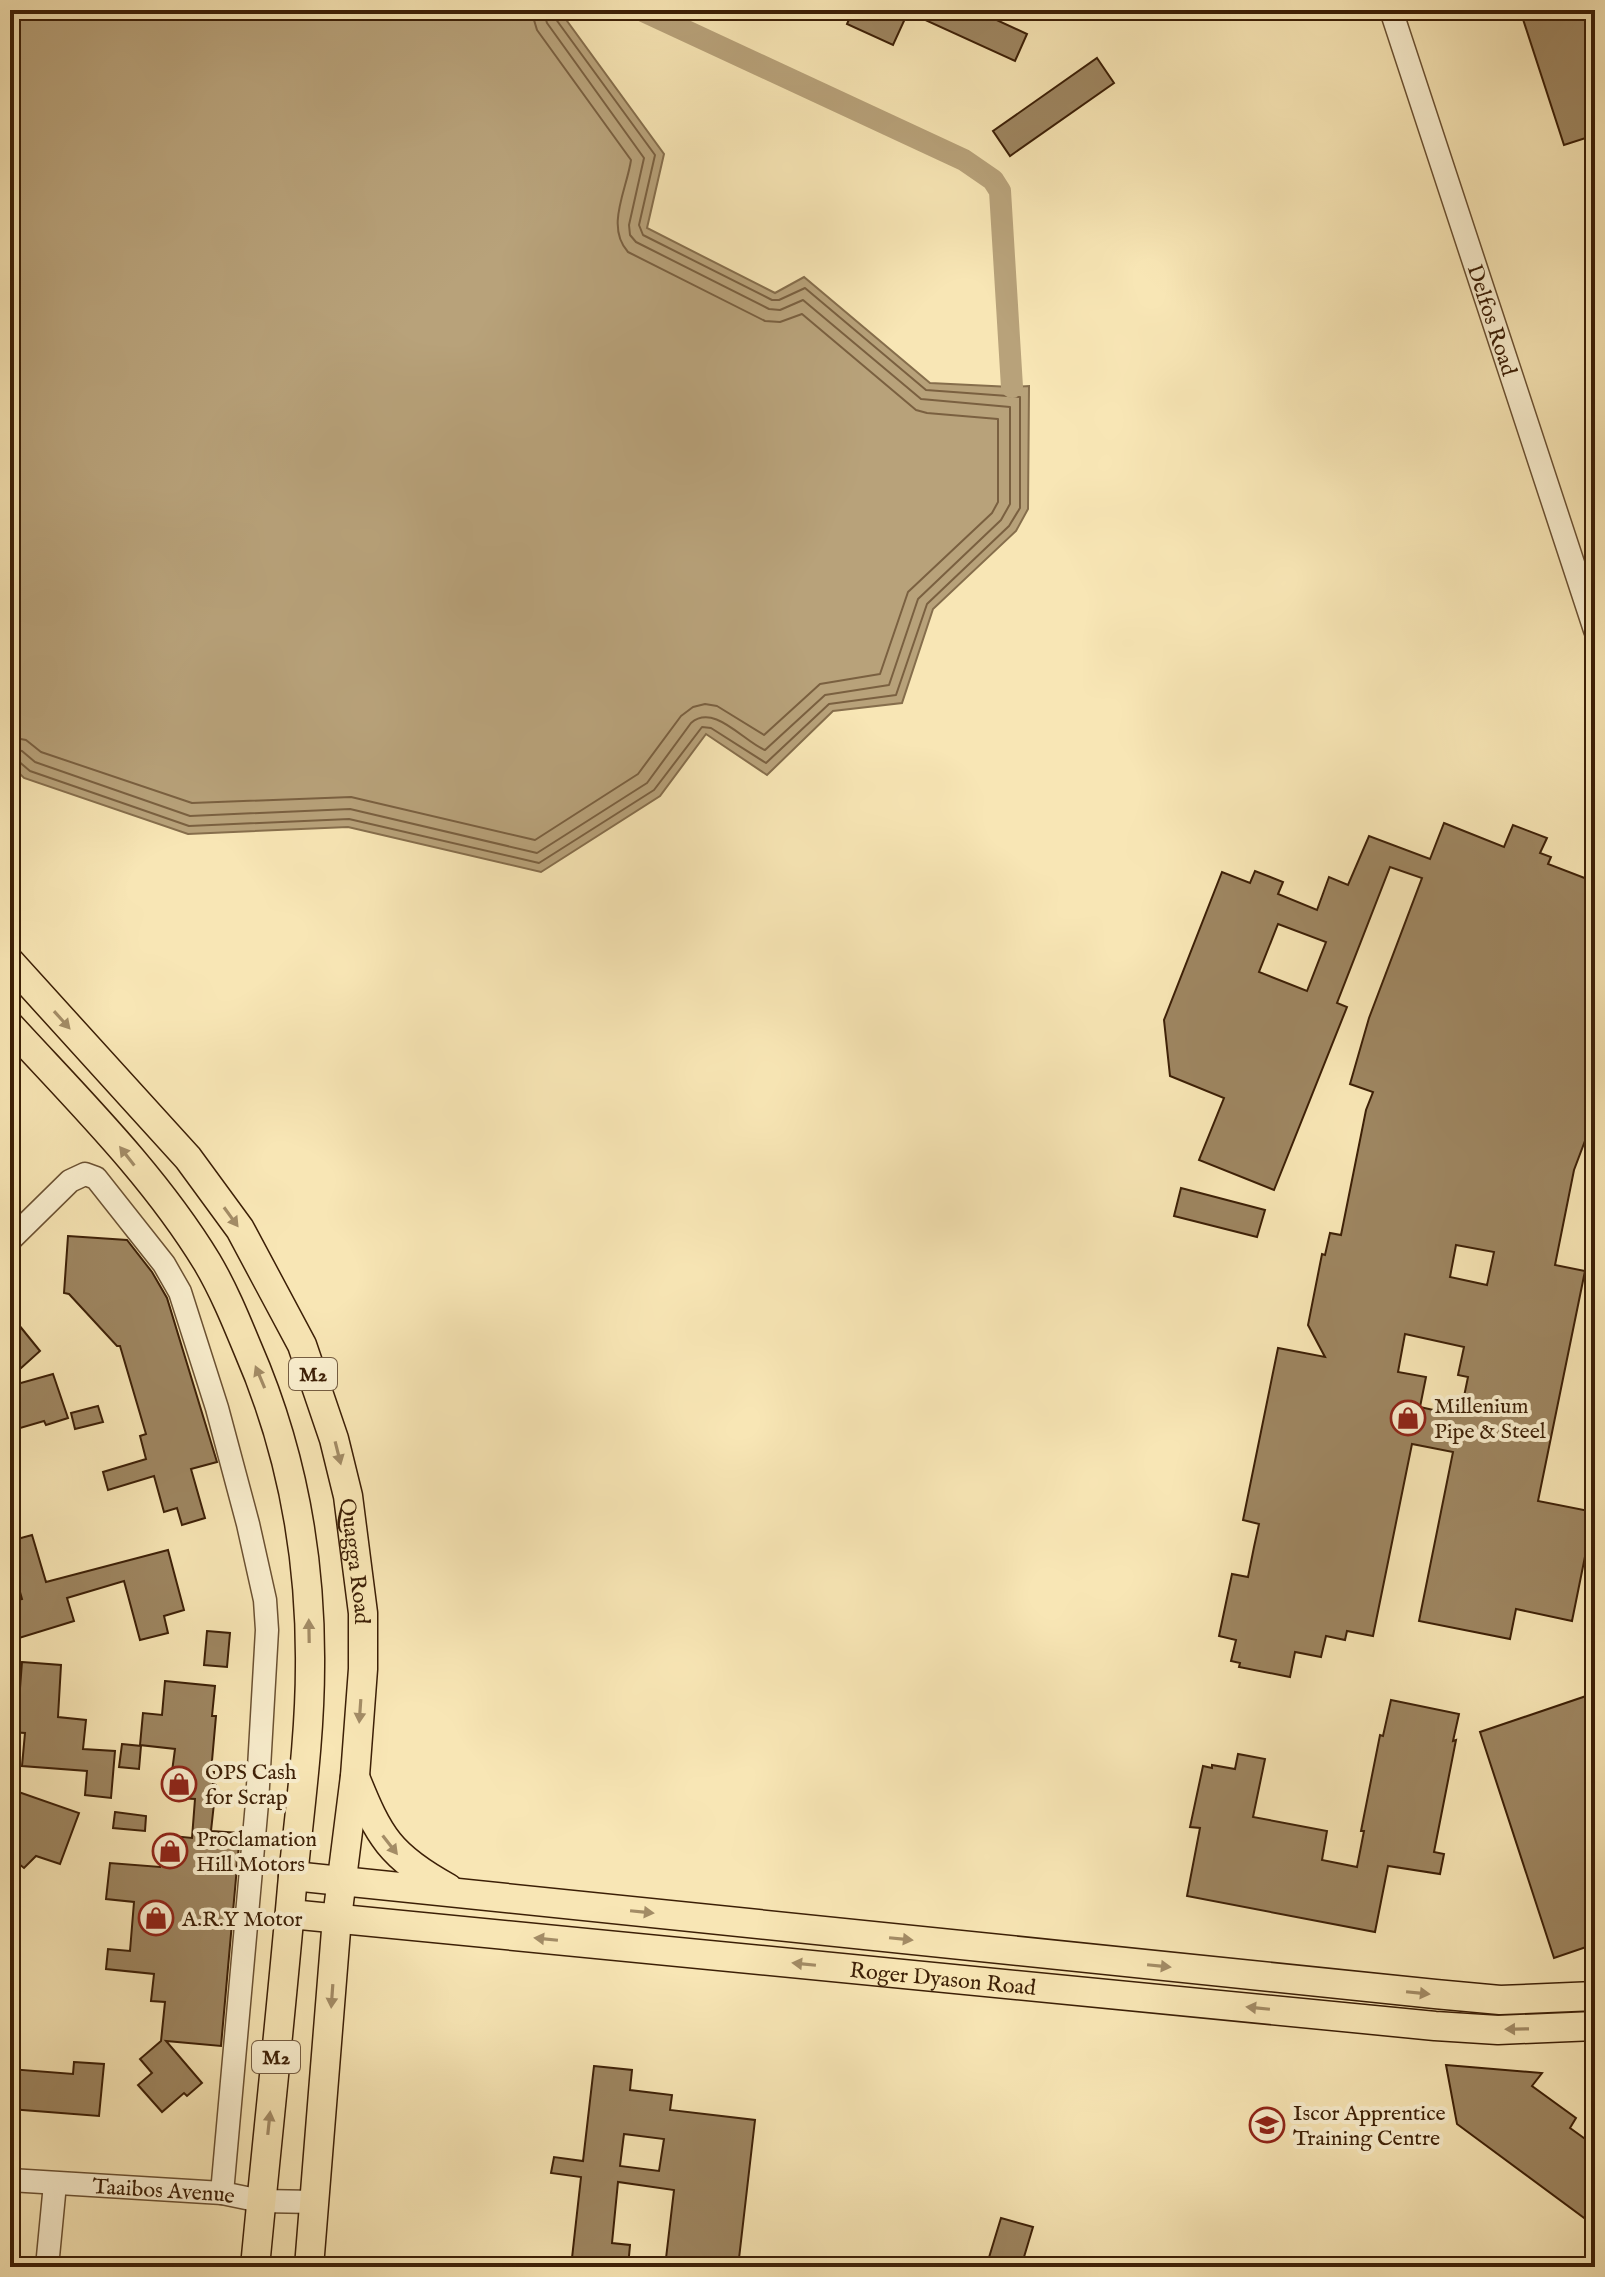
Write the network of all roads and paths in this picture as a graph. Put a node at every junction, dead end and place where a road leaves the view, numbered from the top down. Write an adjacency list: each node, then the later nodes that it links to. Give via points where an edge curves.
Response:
1 (1391, 10): 2 (street, Delfos Road)
2 (1595, 630)
3 (10, 962): 6 (main road, Quagga Road / M2, one-way to 6, via 188,1158 240,1229 302,1345 334,1439 356,1546 363,1641)
4 (10, 1026): 7 (main road, M2, one-way to 4, via 310,1669 309,1601 300,1520 270,1399 208,1264 182,1225 116,1142)
5 (10, 1240): 16 (street, via 74,1178 85,1174 164,1264 180,1292 217,1408 265,1600 257,1803)
6 (355, 1776): 8 (main road, Quagga Road / M2); 9 (main road, one-way to 9, via 379,1831 395,1852)
7 (293, 1876): 8 (main road, Roger Dyason Road); 10 (main road, M2)
8 (342, 1882): 9 (main road, Roger Dyason Road); 11 (main road, Quagga Road / M2)
9 (456, 1893): 12 (main road, Roger Dyason Road, one-way to 12, via 1500,2000)
10 (290, 1914): 11 (main road, Roger Dyason Road); 17 (main road, M2, one-way to 10)
11 (337, 1918): 13 (main road, Roger Dyason Road, one-way to 11, via 1435,2026); 18 (main road, Quagga Road / M2, one-way to 18)
12 (1595, 1996)
13 (1595, 2026)
14 (10, 2180): 15 (street, Taaibos Avenue)
15 (55, 2184): 16 (street, Taaibos Avenue); 19 (street)
16 (222, 2193): 17 (street, Taaibos Avenue)
17 (261, 2201): 18 (street, Taaibos Avenue); 20 (main road, M2)
18 (315, 2202): 21 (main road, Quagga Road / M2)
19 (47, 2267)
20 (255, 2267)
21 (309, 2267)

